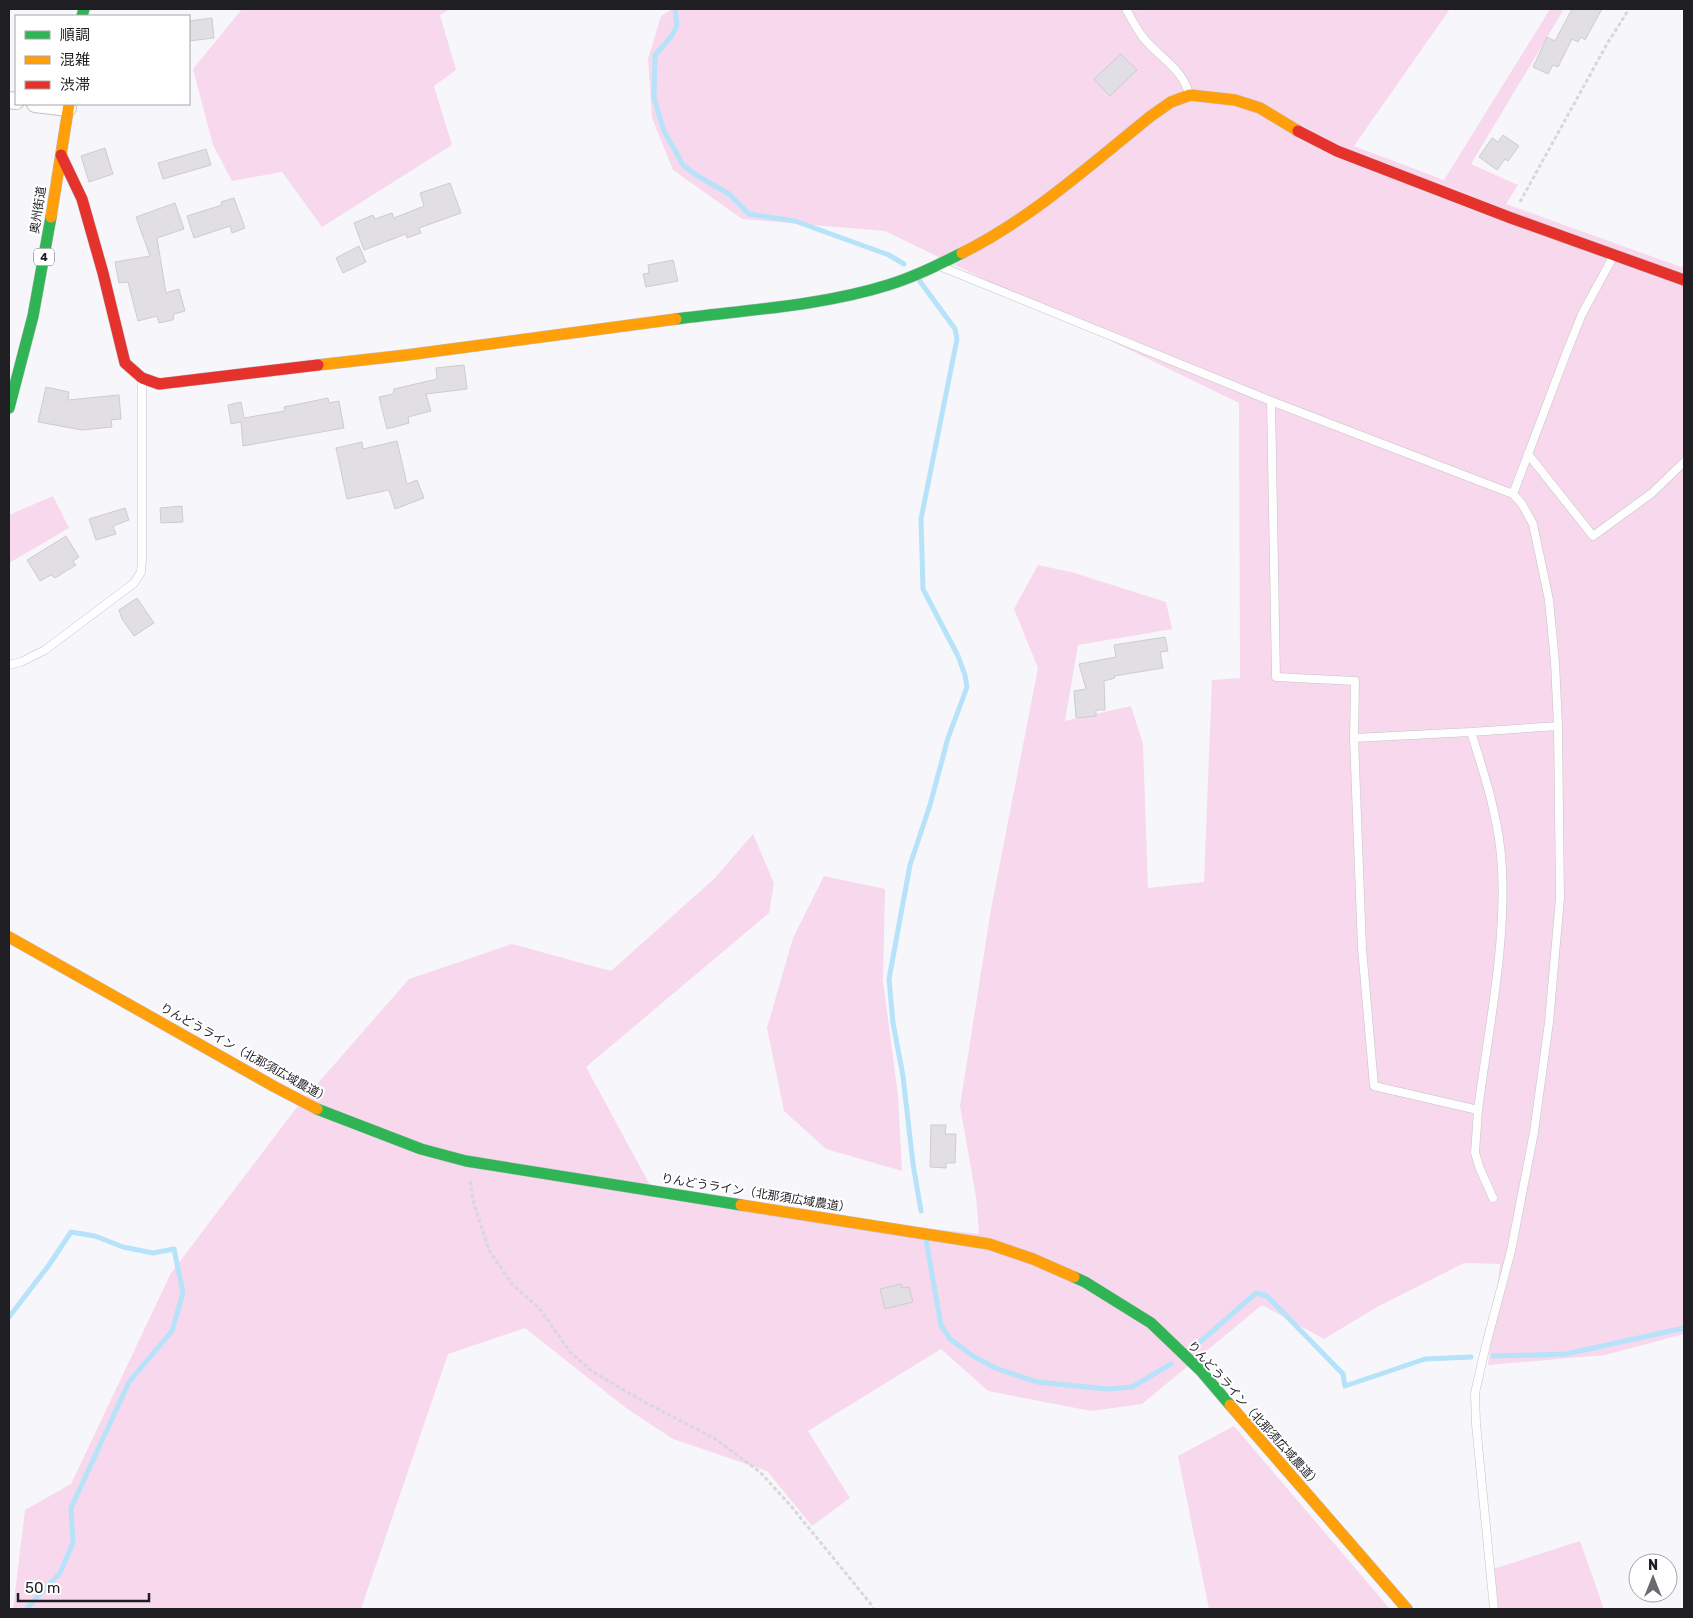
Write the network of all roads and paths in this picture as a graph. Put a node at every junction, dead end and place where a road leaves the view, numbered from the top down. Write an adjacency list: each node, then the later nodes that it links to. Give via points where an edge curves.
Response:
1 (1126, 9): 3 (lane, via 1142,36 1178,70)
2 (1629, 9): 7 (path)
3 (1190, 95): 7 (main road, via 1235,100 1260,108 1337,151); 9 (main road, via 1171,102 1151,116 1016,223)
4 (52, 105): 5 (street)
5 (69, 106): 6 (main road, 奥州街道 / 4)
6 (61, 155): 11 (main road, via 82,199 125,364); 13 (main road, 奥州街道 / 4, via 33,316)
7 (1511, 218): 8 (main road)
8 (1614, 254): 10 (main road); 14 (lane, via 1582,314)
9 (938, 265): 11 (main road, via 887,285 799,303 179,382 159,384); 12 (lane)
10 (1684, 280)
11 (142, 378): 17 (lane, via 141,572 134,583 45,650)
12 (1271, 401): 16 (lane); 20 (lane, via 1276,677 1355,681)
13 (9, 408)
14 (1528, 454): 15 (lane, via 1593,536 1652,493); 16 (lane)
15 (1684, 462)
16 (1513, 494): 18 (lane, via 1532,524 1549,600 1556,662)
17 (9, 665)
18 (1558, 726): 19 (lane); 27 (lane, via 1560,898 1549,1022 1534,1132 1511,1252 1475,1393)
19 (1471, 732): 20 (lane); 22 (lane, via 1497,829 1502,868 1500,942)
20 (1354, 738): 22 (lane, via 1362,948 1374,1086)
21 (9, 937): 23 (main road, りんどうライン（北那須広域農道）, via 322,1112 421,1149)
22 (1478, 1110): 24 (lane, via 1475,1153)
23 (466, 1161): 25 (path, via 474,1204 489,1250 512,1284 539,1308 571,1353 593,1372 714,1438 760,1472); 26 (main road, りんどうライン（北那須広域農道）, via 989,1244 1085,1282 1151,1323 1200,1371)
24 (1494, 1198)
25 (872, 1609)
26 (1407, 1609)
27 (1494, 1609)

